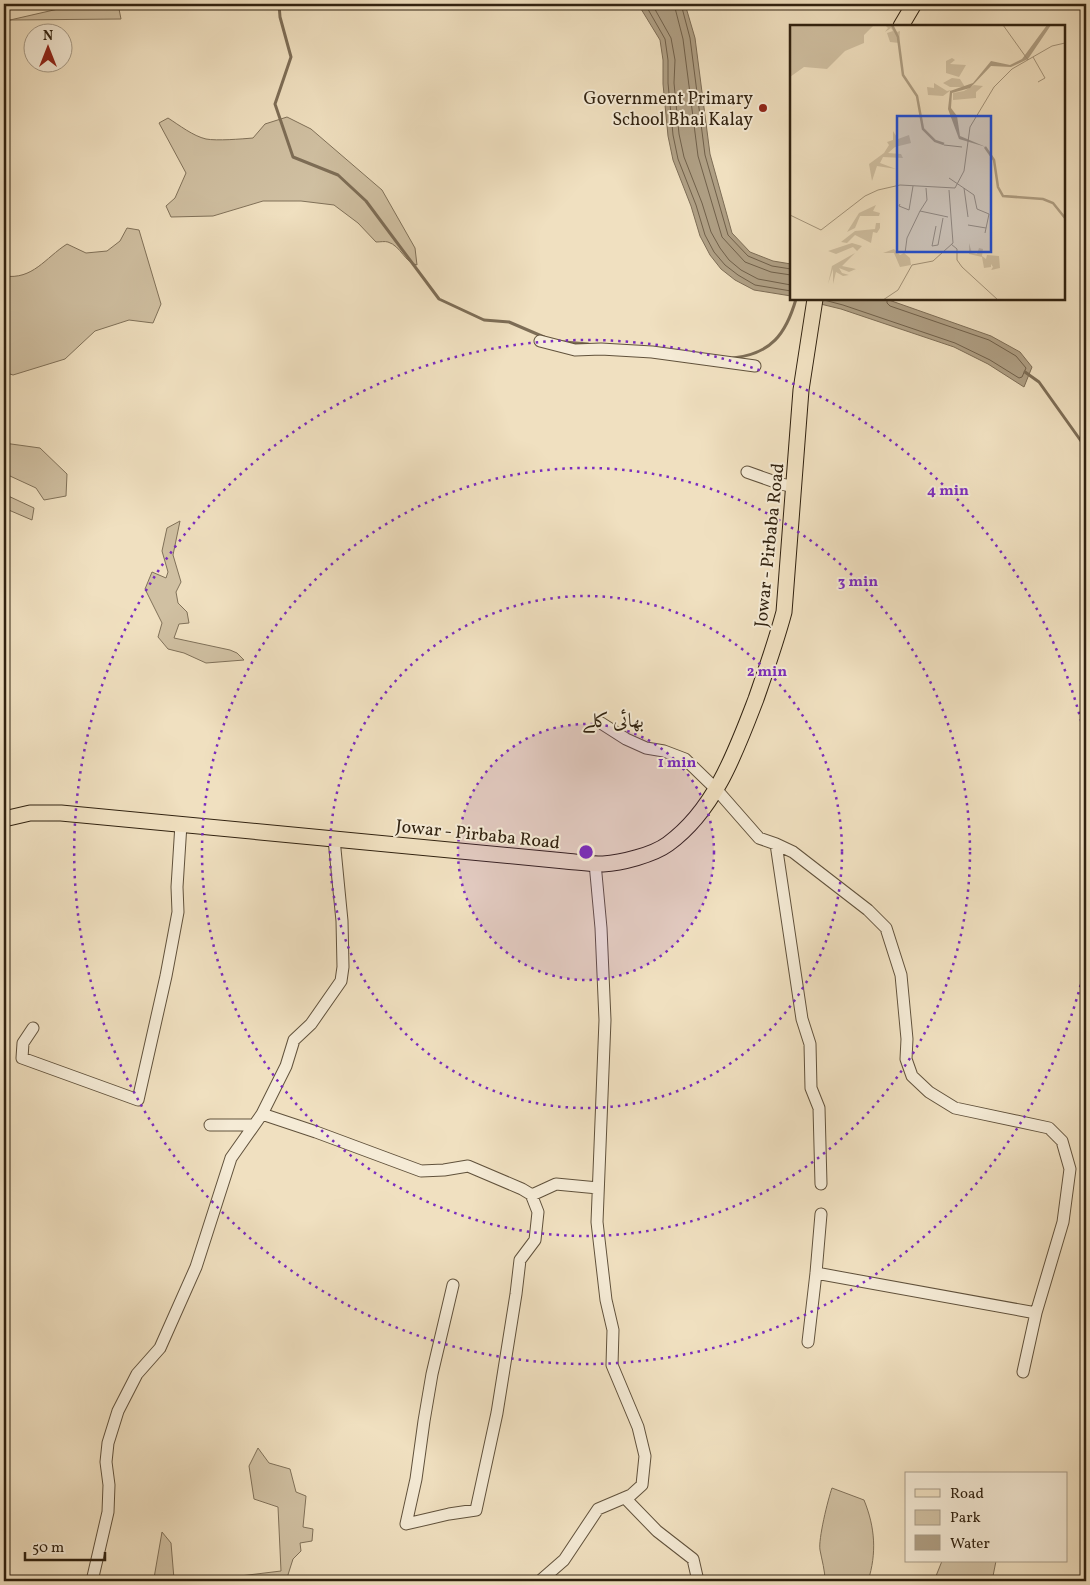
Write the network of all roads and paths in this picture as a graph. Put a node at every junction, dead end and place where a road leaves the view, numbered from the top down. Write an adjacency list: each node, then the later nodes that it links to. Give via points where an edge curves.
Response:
1 (914, 4): 2 (main road)
2 (902, 25)
3 (815, 300): 7 (main road, Jowar - Pirbaba Road, via 801,390)
4 (540, 341): 5 (street, via 575,350 652,352)
5 (755, 366)
6 (747, 472): 7 (street)
7 (795, 486): 9 (main road, Jowar - Pirbaba Road, via 784,612 776,644 743,733)
8 (601, 723): 9 (street, via 646,748 685,759)
9 (716, 789): 13 (street, via 759,838); 14 (main road, Jowar - Pirbaba Road, via 693,821 667,845 640,856)
10 (4, 819): 11 (main road, Jowar - Pirbaba Road, via 30,813 61,813)
11 (181, 824): 12 (main road, Jowar - Pirbaba Road); 15 (street, via 178,912 138,1100 22,1058 23,1043)
12 (334, 839): 14 (main road, Jowar - Pirbaba Road); 16 (street, via 342,921 341,981 311,1024 294,1040 286,1066)
13 (776, 844): 19 (street, via 802,1019 810,1044 811,1088 819,1108); 25 (street, via 793,852 830,880 886,928 901,975 906,1059 912,1076 929,1092 955,1108 1049,1128 1062,1141 1070,1169 1063,1222)
14 (595, 863): 20 (street, via 605,1020)
15 (33, 1028)
16 (262, 1114): 17 (street); 21 (street, via 421,1172 468,1166)
17 (254, 1124): 18 (street); 29 (street, via 231,1158 196,1267 160,1348 137,1374 118,1411 106,1462 108,1512)
18 (210, 1126)
19 (821, 1184)
20 (598, 1188): 21 (street, via 556,1184); 28 (street, via 597,1222 606,1300 613,1330 612,1365 638,1427 645,1456 642,1485)
21 (531, 1195): 24 (street, via 538,1212 535,1240 520,1260 497,1413 476,1510 406,1524 432,1374)
22 (820, 1214): 23 (street)
23 (816, 1273): 25 (street); 26 (street)
24 (453, 1286)
25 (1036, 1313): 27 (street)
26 (808, 1342)
27 (1022, 1372)
28 (625, 1498): 30 (street, via 598,1509 564,1560); 31 (street, via 657,1532 692,1559)
29 (92, 1581)
30 (540, 1581)
31 (698, 1581)

